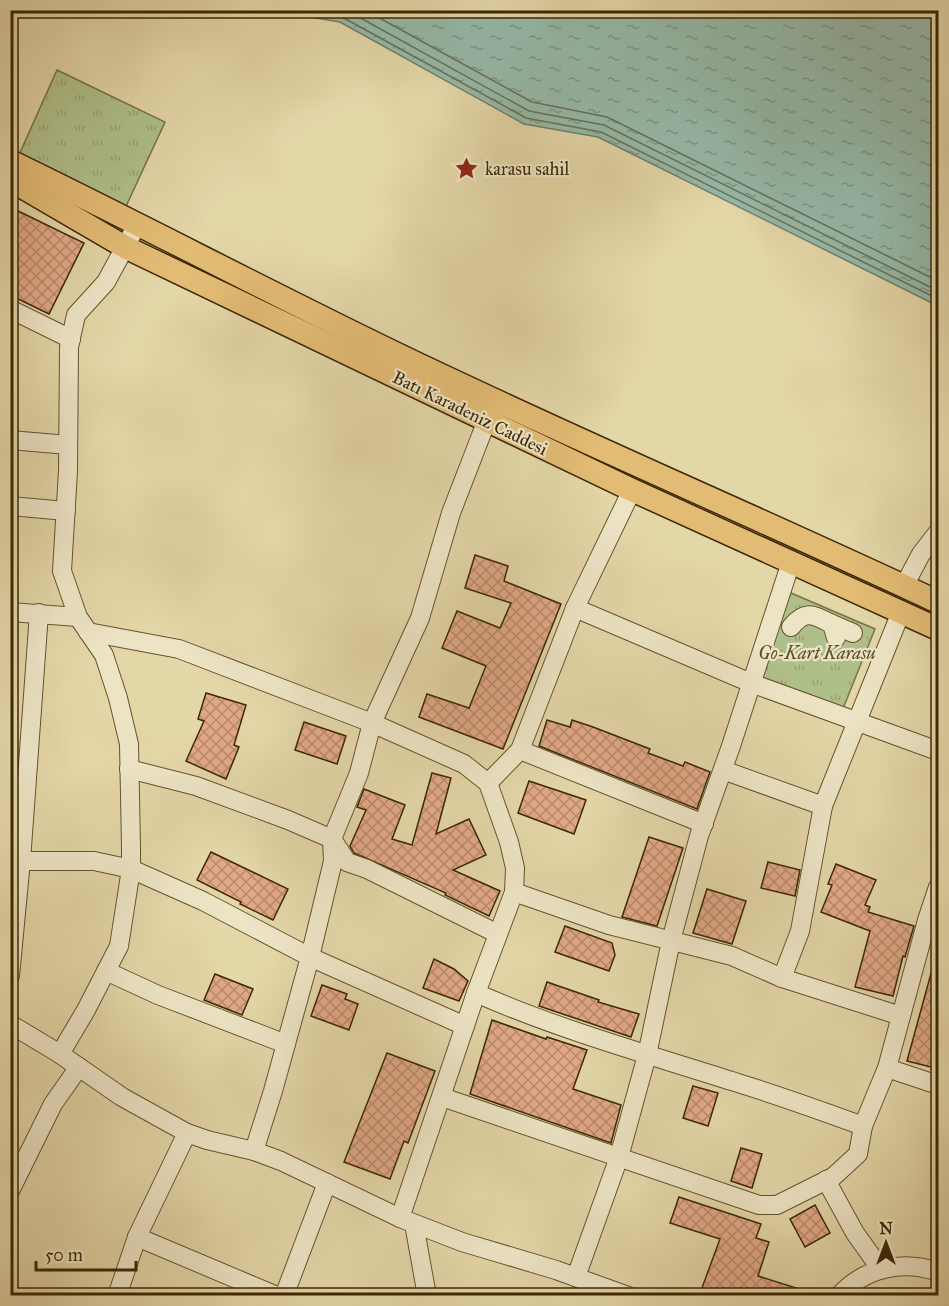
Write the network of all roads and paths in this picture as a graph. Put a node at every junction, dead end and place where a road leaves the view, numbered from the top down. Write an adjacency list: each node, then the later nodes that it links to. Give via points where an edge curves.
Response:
1 (10, 161): 3 (main road, Batı Karadeniz Caddesi)
2 (10, 180): 4 (main road, Batı Karadeniz Caddesi)
3 (138, 223): 4 (street); 7 (main road, Batı Karadeniz Caddesi)
4 (124, 247): 6 (street, via 106,282 76,315); 8 (main road, Batı Karadeniz Caddesi)
5 (10, 309): 6 (street)
6 (71, 339): 10 (street)
7 (495, 399): 8 (street); 16 (main road, Batı Karadeniz Caddesi)
8 (486, 420): 11 (main road, Batı Karadeniz Caddesi); 29 (street, via 451,513 420,618)
9 (10, 440): 10 (street)
10 (68, 445): 13 (street)
11 (632, 490): 15 (main road, Batı Karadeniz Caddesi); 18 (street)
12 (10, 506): 13 (street)
13 (66, 511): 22 (street, via 62,571)
14 (939, 532): 16 (street, via 921,554)
15 (791, 562): 20 (main road, Batı Karadeniz Caddesi); 27 (street)
16 (904, 586): 17 (main road, Batı Karadeniz Caddesi)
17 (939, 602)
18 (575, 608): 27 (street); 30 (street)
19 (10, 612): 21 (street)
20 (901, 612): 24 (main road, Batı Karadeniz Caddesi); 28 (street)
21 (39, 613): 22 (street); 38 (street)
22 (78, 617): 25 (street)
23 (791, 627): 26 (street, via 799,617 810,614)
24 (939, 629)
25 (88, 632): 29 (street, via 179,649); 32 (street, via 104,655 118,698 129,744)
26 (840, 632)
27 (751, 682): 28 (street); 33 (street)
28 (858, 722): 31 (street); 35 (street)
29 (372, 723): 34 (street, via 465,764); 37 (street, via 359,773)
30 (519, 750): 34 (street); 36 (street)
31 (939, 751)
32 (129, 769): 37 (street, via 196,786); 39 (street)
33 (723, 770): 35 (street); 36 (street)
34 (488, 783): 41 (street, via 509,842 515,868)
35 (823, 806): 47 (street, via 800,930)
36 (704, 824): 43 (street)
37 (332, 839): 42 (street, via 347,862); 44 (street, via 333,861)
38 (21, 861): 39 (street, via 94,861); 46 (street)
39 (131, 868): 44 (street); 45 (street, via 119,945)
40 (939, 887): 49 (street)
41 (514, 892): 42 (street); 43 (street, via 609,925)
42 (498, 934): 48 (street)
43 (671, 941): 47 (street, via 732,957); 54 (street)
44 (310, 957): 51 (street); 52 (street)
45 (106, 971): 52 (street); 53 (street)
46 (10, 976)
47 (782, 978): 49 (street)
48 (476, 993): 51 (street); 54 (street, via 566,1029)
49 (901, 1016): 56 (street)
50 (10, 1024): 53 (street)
51 (465, 1026): 58 (street)
52 (286, 1044): 61 (street)
53 (60, 1054): 55 (street)
54 (647, 1055): 59 (street); 62 (street)
55 (78, 1067): 60 (street); 65 (street, via 53,1104)
56 (887, 1068): 57 (street); 59 (street)
57 (939, 1085)
58 (442, 1097): 62 (street); 66 (street)
59 (863, 1126): 63 (street, via 858,1154)
60 (187, 1133): 61 (street); 67 (street)
61 (254, 1151): 64 (street)
62 (619, 1158): 63 (street, via 759,1205 777,1205); 70 (street)
63 (826, 1180): 68 (street, via 855,1233)
64 (327, 1183): 66 (street); 74 (street)
65 (10, 1191)
66 (407, 1221): 70 (street); 75 (street)
67 (137, 1236): 72 (street); 73 (street)
68 (880, 1268): 69 (street, via 924,1267); 77 (street, via 848,1286)
69 (939, 1272)
70 (576, 1277): 71 (street)
71 (605, 1292): 76 (street)
72 (117, 1296)
73 (277, 1296)
74 (284, 1296)
75 (427, 1296)
76 (628, 1296)
77 (839, 1296)

